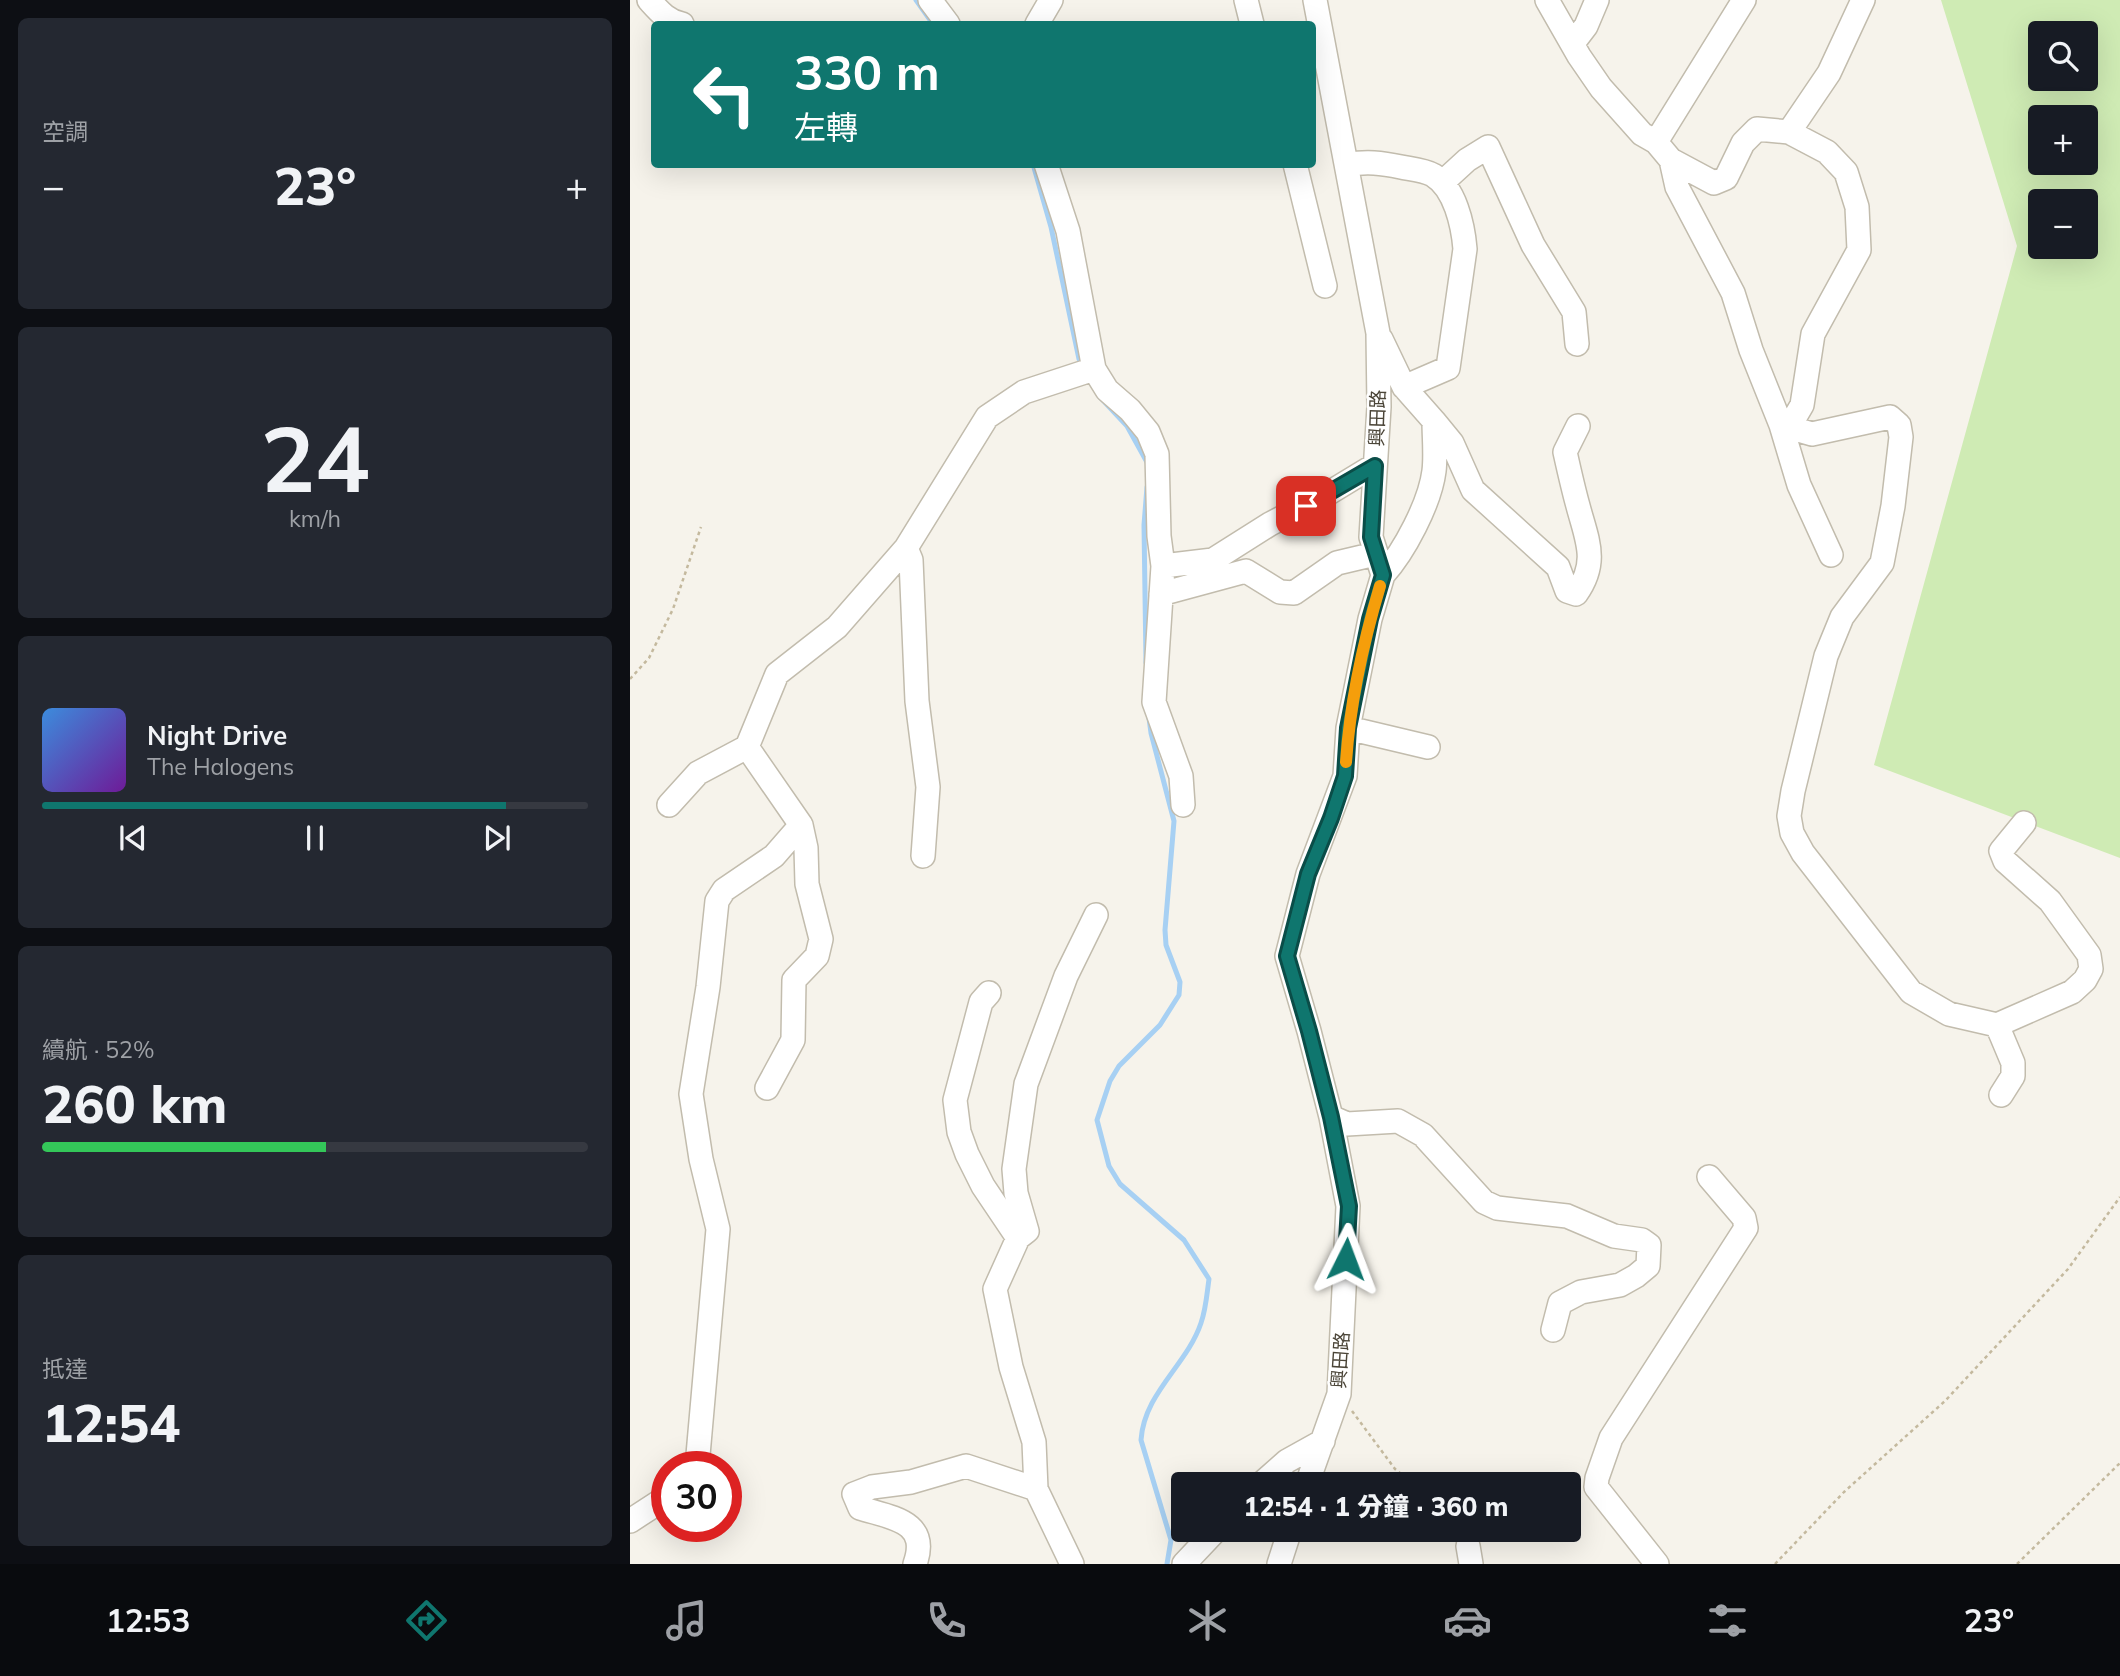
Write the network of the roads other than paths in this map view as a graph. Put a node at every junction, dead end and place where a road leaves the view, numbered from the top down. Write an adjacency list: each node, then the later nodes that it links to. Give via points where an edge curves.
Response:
1 (649, 0): 10 (street)
2 (930, 0): 11 (street)
3 (1051, 0): 12 (street)
4 (1246, 0): 13 (street)
5 (1315, 0): 17 (street, 興田路)
6 (1546, 0): 14 (street)
7 (1597, 0): 14 (street)
8 (1744, 0): 16 (street)
9 (1863, 0): 15 (street, via 1829,73)
10 (671, 21)
11 (946, 21)
12 (1039, 21)
13 (1251, 21)
14 (1573, 43): 16 (street, via 1601,88)
15 (1789, 132): 16 (street, via 1757,129 1743,144 1726,178 1714,183); 27 (street, via 1827,152 1846,172 1857,207 1859,250 1813,334 1802,405 1796,417)
16 (1663, 151): 27 (street, via 1676,187 1733,293)
17 (1346, 165): 20 (street, via 1383,163 1431,173); 22 (street, 興田路)
18 (1047, 168): 24 (street, via 1068,231)
19 (1297, 168): 21 (street)
20 (1443, 183): 23 (street, via 1488,147 1533,245 1574,312); 25 (street, via 1465,249 1448,368)
21 (1325, 286)
22 (1378, 333): 25 (street); 29 (street, 興田路)
23 (1577, 344)
24 (1094, 369): 30 (street, via 1024,393 987,417); 33 (street, via 1107,390 1148,432 1157,454)
25 (1404, 387): 26 (street)
26 (1434, 421): 28 (street, via 1452,443 1473,490 1558,567 1567,591 1576,594 1590,565 1589,540 1565,452); 34 (street, via 1434,472 1423,508 1395,562)
27 (1781, 425): 32 (street, via 1799,485); 46 (street, via 1812,434 1890,417 1899,425 1901,437 1882,563 1842,617 1826,656 1793,791 1792,833 1911,992 1950,1014)
28 (1578, 426)
29 (1375, 466): 31 (street, 興田路, via 1371,537); 33 (street, via 1213,560)
30 (906, 548): 37 (street, via 837,627 777,674); 43 (street, via 911,560 917,701 928,787)
31 (1375, 554): 34 (street, 興田路); 35 (street, via 1337,563 1294,593 1280,592 1246,571)
32 (1832, 555)
33 (1163, 566): 35 (street)
34 (1383, 575): 36 (street, 興田路)
35 (1161, 594): 40 (street, via 1154,702 1181,776)
36 (1348, 728): 38 (street); 49 (street, 興田路, via 1345,776 1308,874 1287,956)
37 (747, 747): 39 (street, via 698,773); 42 (street)
38 (1428, 747)
39 (669, 805)
40 (1183, 805)
41 (2024, 823): 46 (street, via 2001,851 2005,862 2050,901 2089,955 2091,969 2072,992)
42 (800, 825): 47 (street, via 807,884 821,939 817,956 794,980 793,1040); 54 (street, via 774,856 724,890 717,901 691,1094 718,1229)
43 (923, 856)
44 (1096, 915): 51 (street, via 1066,976 1026,1084 1014,1169 1027,1231)
45 (989, 993): 51 (street, via 981,1002 955,1100 967,1154)
46 (1997, 1025): 48 (street, via 2013,1063 2013,1076)
47 (767, 1088)
48 (2001, 1095)
49 (1331, 1117): 52 (street, via 1348,1124 1398,1121 1423,1135 1484,1202 1497,1208 1567,1216 1649,1245 1648,1266 1636,1276 1560,1303); 53 (street, 興田路, via 1349,1206 1339,1394)
50 (1709, 1177): 66 (street, via 1744,1218 1746,1228 1611,1438 1597,1478 1596,1487)
51 (1018, 1238): 57 (street, via 995,1289 1011,1367 1034,1442)
52 (1553, 1330)
53 (1323, 1441): 55 (street); 56 (street, 興田路)
54 (698, 1451)
55 (1275, 1472)
56 (1311, 1472)
57 (1036, 1489): 62 (street, via 966,1466 854,1494 860,1508 913,1529 921,1545); 63 (street)
58 (651, 1507): 59 (street)
59 (630, 1521)
60 (1205, 1542): 64 (street)
61 (1286, 1542): 65 (street)
62 (915, 1564)
63 (1072, 1564)
64 (1184, 1564)
65 (1279, 1564)
66 (1657, 1564)

